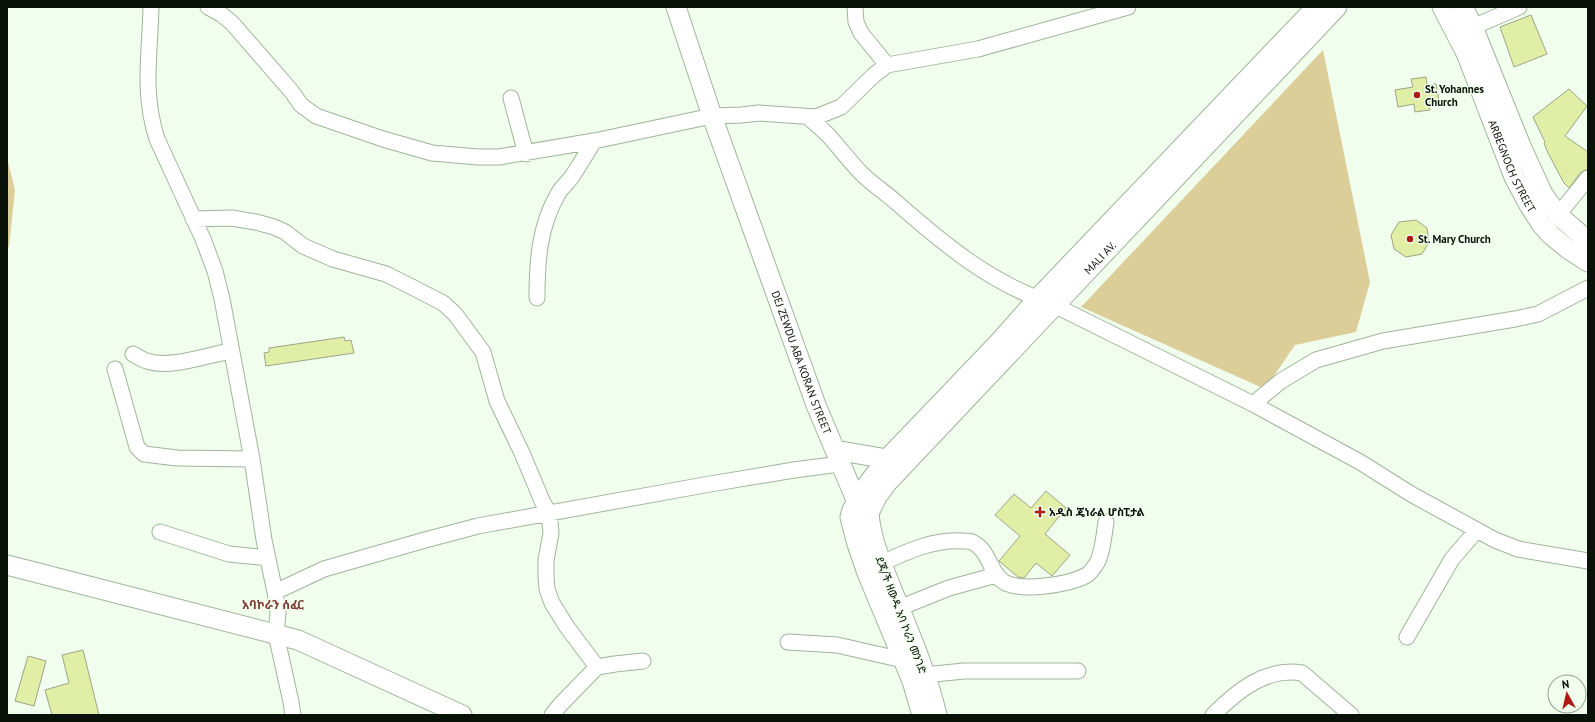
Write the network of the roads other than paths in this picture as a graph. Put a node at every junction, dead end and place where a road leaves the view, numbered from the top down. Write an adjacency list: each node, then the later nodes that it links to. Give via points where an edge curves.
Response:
1 (151, 7): 21 (street, via 147,93 152,124)
2 (208, 7): 10 (street)
3 (676, 7): 15 (main road, DEJ ZEWDU ABA KORAN STREET)
4 (855, 7): 13 (street, via 856,22 861,33)
5 (1128, 7): 13 (street, via 978,49)
6 (1337, 7): 11 (main road, MALI AV.)
7 (1442, 7): 23 (main road, ARBEGNOCH STREET, via 1466,53 1514,177 1529,206 1551,235)
8 (1463, 7): 12 (main road, ARBEGNOCH STREET)
9 (1519, 7): 12 (street)
10 (223, 11): 18 (street, via 301,105 316,116 432,153 478,157)
11 (1317, 13): 26 (main road, MALI AV.)
12 (1474, 27): 20 (main road, ARBEGNOCH STREET, via 1530,167 1549,204)
13 (887, 65): 16 (street, via 841,107)
14 (511, 98): 18 (street)
15 (712, 116): 16 (street, via 760,113); 17 (street); 31 (main road, DEJ ZEWDU ABA KORAN STREET)
16 (812, 117): 26 (street, via 872,184 892,198 944,244 1008,286)
17 (594, 141): 18 (street); 25 (street, via 550,209 537,262)
18 (526, 154)
19 (1588, 178): 20 (street)
20 (1558, 215): 22 (main road, ARBEGNOCH STREET)
21 (193, 219): 27 (street, via 215,271); 35 (street, via 232,218 274,228 285,232 303,246 333,259 386,274 443,303 464,324 483,352 497,401)
22 (1588, 241)
23 (1588, 262)
24 (1588, 288): 30 (street, via 1538,314 1383,341 1316,360 1281,381)
25 (537, 298)
26 (1046, 302): 30 (street); 33 (main road, MALI AV., via 1000,341); 34 (main road, MALI AV., via 877,497)
27 (231, 351): 28 (street, via 163,364 148,362); 32 (street)
28 (133, 354)
29 (115, 368): 32 (street, via 137,447 144,454 177,458)
30 (1253, 404): 37 (street)
31 (837, 457): 33 (main road); 34 (main road, DEJ ZEWDU ABA KORAN STREET); 35 (street, via 794,470)
32 (252, 459): 39 (street)
33 (887, 460): 34 (main road, MALI AV.)
34 (863, 507): 41 (main road, ደጃ/ች ዘውዱ አባ ኮራን መንገድ); 50 (main road, via 850,517 857,544)
35 (549, 512): 45 (street, via 478,526 358,559 324,569); 52 (street, via 551,533 546,560 547,589 557,612)
36 (1106, 522): 44 (street, via 1098,562 1088,575 1065,583 1023,587 1004,582)
37 (1477, 530): 40 (street, via 1518,549); 48 (street, via 1452,559)
38 (160, 532): 39 (street, via 229,554)
39 (268, 558): 45 (street)
40 (1583, 560): 43 (street)
41 (882, 563): 44 (street, via 909,550 935,543 972,542 983,550); 46 (main road, ደጃ/ች ዘውዱ አባ ኮራን መንገድ)
42 (19, 568): 47 (main road, via 232,625)
43 (1588, 573)
44 (996, 575): 46 (street, via 949,588)
45 (275, 592): 47 (street, via 278,613)
46 (899, 608): 54 (main road, ደጃ/ች ዘውዱ አባ ኮራን መንገድ)
47 (276, 634): 55 (street); 56 (main road, via 322,650)
48 (1407, 636)
49 (788, 642): 50 (street, via 837,645)
50 (903, 660): 54 (main road)
51 (643, 661): 52 (street)
52 (597, 667): 57 (street)
53 (1078, 671): 54 (street, via 964,672)
54 (918, 678): 58 (main road); 59 (main road, ደጃ/ች ዘውዱ አባ ኮራን መንገድ)
55 (293, 715)
56 (462, 715)
57 (552, 715)
58 (922, 715)
59 (937, 715)
60 (1213, 715): 61 (street, via 1229,700 1262,678 1273,673 1293,671 1302,673)
61 (1351, 715)

